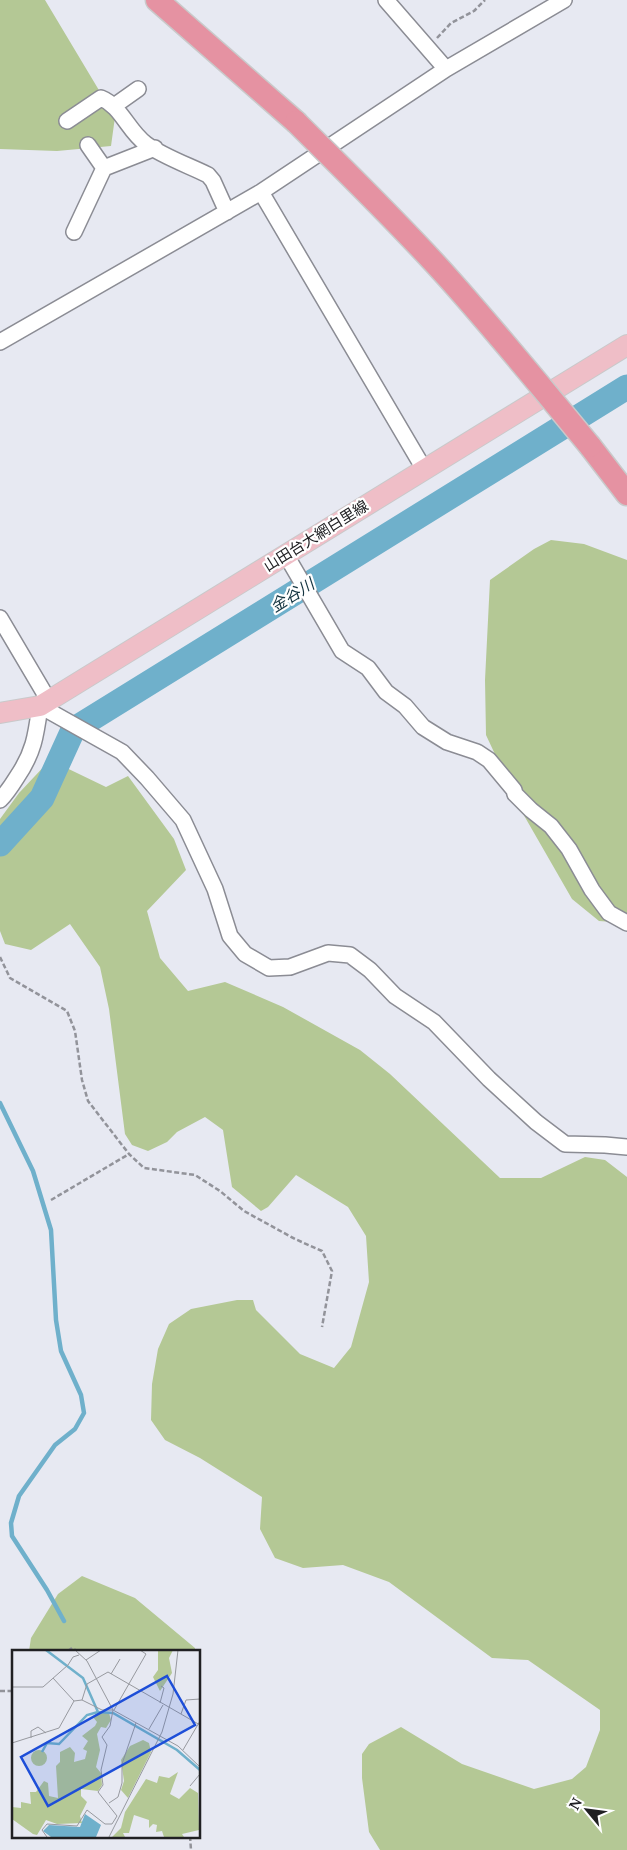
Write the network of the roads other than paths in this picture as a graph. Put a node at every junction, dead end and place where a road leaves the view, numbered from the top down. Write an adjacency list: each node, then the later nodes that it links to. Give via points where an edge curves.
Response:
1 (157, 0): 17 (highway, bridge, via 296,122 450,280 518,358)
2 (386, 0): 4 (street)
3 (564, 0): 4 (street)
4 (446, 69): 11 (street)
5 (138, 89): 6 (street)
6 (114, 106): 7 (street, via 101,98); 9 (street, via 134,134)
7 (67, 121)
8 (88, 146): 10 (street)
9 (155, 148): 10 (street); 12 (street, via 208,176)
10 (104, 168): 13 (street)
11 (261, 192): 12 (street); 16 (street)
12 (227, 212): 14 (street)
13 (74, 232)
14 (0, 342)
15 (627, 345): 16 (main road, 山田台大網白里線)
16 (424, 469): 18 (main road, 山田台大網白里線)
17 (627, 494)
18 (286, 555): 20 (main road, 山田台大網白里線); 23 (street, via 342,651 368,668 386,692 405,706 423,727 447,742 477,752 489,760 515,794 552,826 609,913)
19 (0, 618): 20 (street)
20 (45, 703): 21 (main road, 山田台大網白里線); 22 (street, via 29,759); 24 (street, via 122,752 183,820 215,889 230,936 245,954 269,968 290,968 328,953 350,956 370,970 395,996 434,1022 495,1085 565,1144)
21 (0, 713)
22 (0, 800)
23 (627, 923)
24 (627, 1148)

